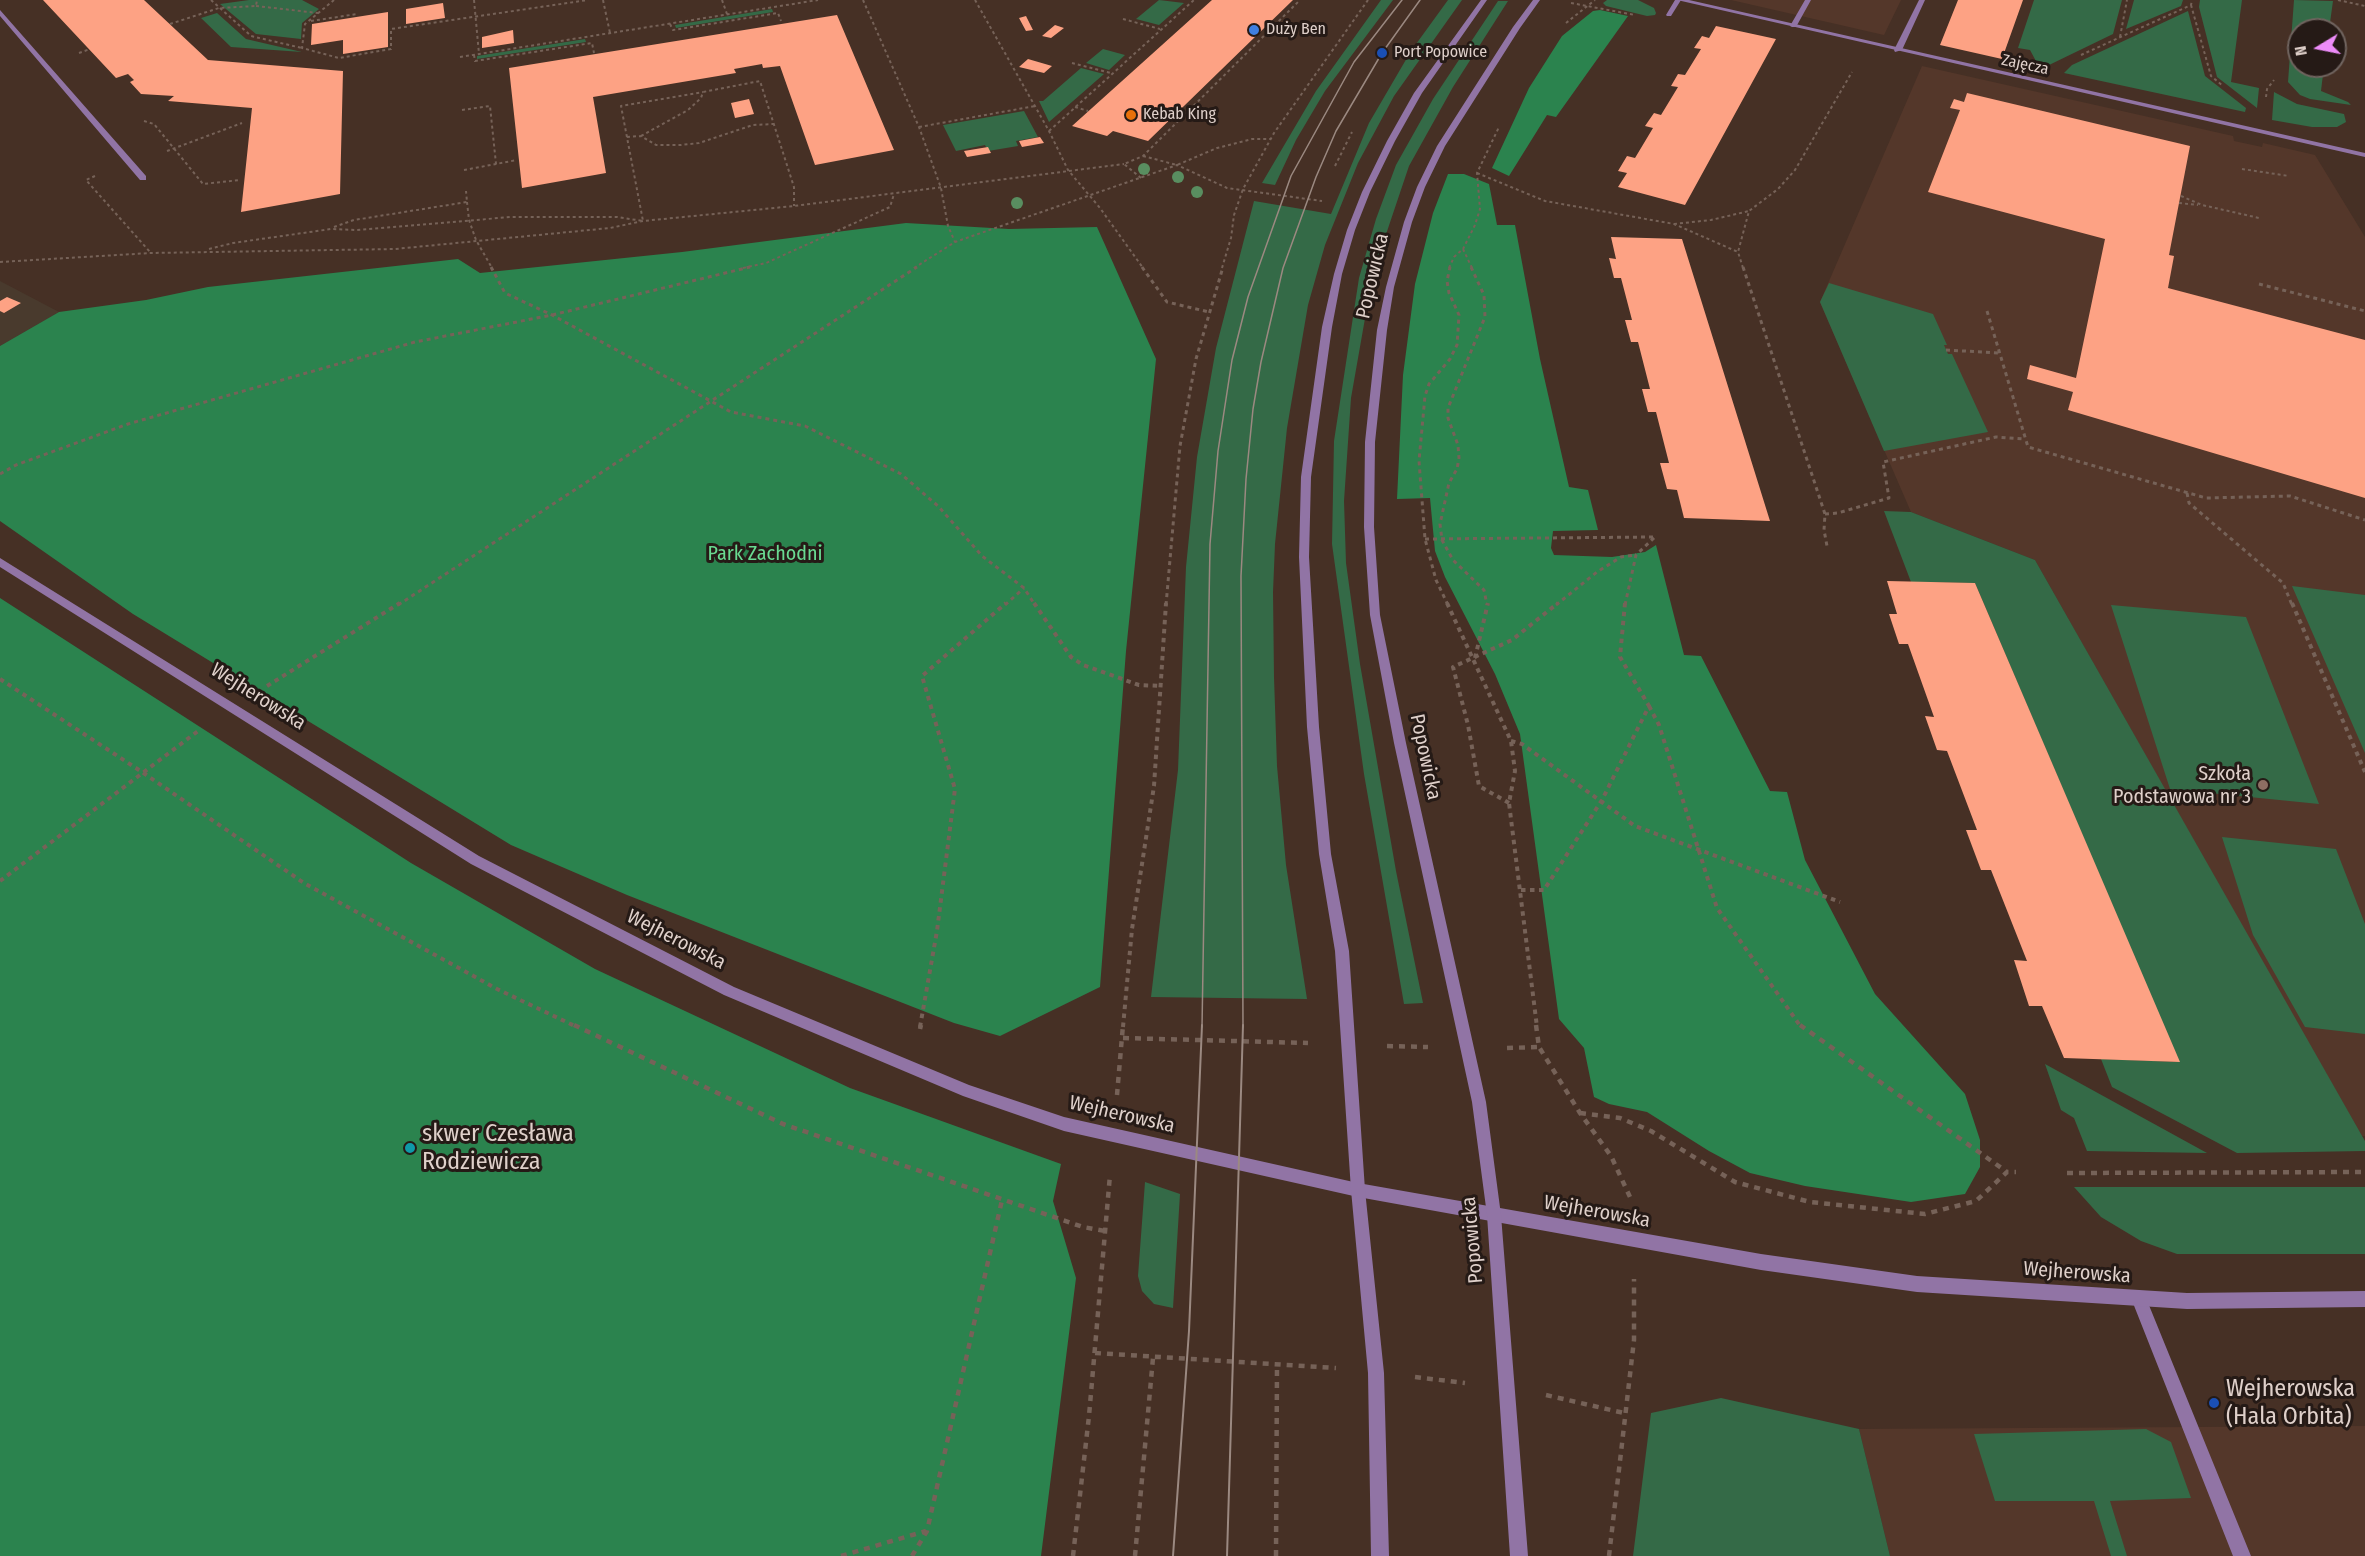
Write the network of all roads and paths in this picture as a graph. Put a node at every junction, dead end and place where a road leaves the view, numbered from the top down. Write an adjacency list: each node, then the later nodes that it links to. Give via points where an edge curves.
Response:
1 (211, 0): 29 (path)
2 (257, 0): 25 (path)
3 (334, 0): 31 (path)
4 (474, 0): 36 (path)
5 (588, 0): 36 (path)
6 (603, 0): 46 (path)
7 (722, 0): 34 (path)
8 (818, 0): 28 (path)
9 (863, 0): 70 (path)
10 (975, 0): 61 (path)
11 (1194, 0): 45 (path)
12 (1300, 0): 67 (path)
13 (1368, 0): 76 (path)
14 (1484, 0): 157 (street, Popowicka, via 1418,93 1366,192 1351,230 1327,327 1306,477 1304,557 1313,727 1325,854 1342,951)
15 (1537, 0): 160 (street, Popowicka, via 1441,146 1421,187 1390,287 1370,442 1369,527 1375,615 1479,1102)
16 (1595, 0): 26 (path)
17 (1679, 0): 35 (street); 44 (street, Zajęcza)
18 (1808, 0): 44 (street)
19 (1922, 0): 52 (street)
20 (2127, 0): 48 (path)
21 (2192, 0): 24 (path)
22 (2338, 0): 27 (path)
23 (1569, 3): 26 (path)
24 (2191, 5): 48 (path); 73 (path, via 2211,76 2260,113)
25 (256, 6): 29 (path); 31 (path)
26 (1587, 6): 37 (path); 43 (path)
27 (2365, 6)
28 (777, 7): 32 (path); 34 (path)
29 (219, 8): 41 (path); 51 (path, via 251,36)
30 (0, 12): 88 (street)
31 (319, 13): 39 (path)
32 (778, 13): 40 (path); 42 (path, via 673,30)
33 (357, 14): 39 (path)
34 (727, 15): 42 (path)
35 (1669, 15)
36 (476, 16): 51 (path, via 391,29 391,49 339,58); 54 (path)
37 (1643, 17)
38 (1123, 19): 45 (path)
39 (309, 21): 51 (path, via 305,24)
40 (781, 21)
41 (170, 24)
42 (670, 24): 46 (path)
43 (1565, 24)
44 (1794, 26): 50 (street, Zajęcza)
45 (1160, 29): 58 (path)
46 (610, 33): 47 (path)
47 (591, 36): 49 (path); 54 (path)
48 (2120, 37): 59 (path, via 2057,66)
49 (592, 43): 53 (path); 55 (path, via 475,61)
50 (1868, 43): 52 (street, Zajęcza); 102 (path, via 1795,170)
51 (302, 48)
52 (1899, 50): 59 (street, Zajęcza)
53 (594, 53)
54 (479, 54): 55 (path)
55 (474, 55): 56 (path)
56 (460, 57)
57 (1072, 63): 58 (path)
58 (1112, 73): 62 (path)
59 (2049, 83): 73 (street, Zajęcza)
60 (702, 92): 69 (path, via 760,81); 74 (path, via 688,110); 75 (path, via 621,106)
61 (1035, 106): 70 (path); 71 (path)
62 (1075, 107): 64 (path); 71 (path)
63 (462, 110): 81 (path, via 490,105)
64 (1088, 111)
65 (1170, 120): 67 (path)
66 (1503, 121): 87 (path)
67 (1175, 122): 79 (path)
68 (242, 123): 77 (path)
69 (774, 124): 74 (path, via 753,125 681,146 656,145); 101 (path, via 794,187)
70 (919, 127): 90 (path)
71 (1049, 131): 85 (path)
72 (1352, 132): 86 (path)
73 (2259, 132): 78 (street, Zajęcza)
74 (641, 136): 75 (path)
75 (627, 137): 105 (path)
76 (1270, 140): 83 (path, via 1234,143); 91 (path)
77 (176, 148)
78 (2365, 155)
79 (1143, 156): 82 (path); 83 (path)
80 (517, 160): 81 (path)
81 (496, 164): 84 (path)
82 (1124, 164): 85 (path); 89 (path)
83 (1177, 165): 89 (path); 91 (path, via 1227,188)
84 (464, 170)
85 (1068, 170): 90 (path); 95 (path)
86 (1333, 171)
87 (1477, 173): 106 (path, via 1545,201); 110 (path, via 1480,209)
88 (143, 178)
89 (1142, 179): 95 (path)
90 (941, 188): 93 (path); 109 (path)
91 (1243, 189): 94 (path, via 1321,201); 118 (path)
92 (465, 191): 97 (path)
93 (894, 194): 101 (path); 119 (path, via 890,207 766,263)
94 (1324, 194)
95 (1087, 195): 109 (path); 118 (path, via 1167,302)
96 (2181, 196): 99 (path)
97 (467, 202): 104 (path); 107 (path, via 354,220)
98 (2180, 203): 99 (path)
99 (2202, 205): 103 (path)
100 (110, 206): 113 (path)
101 (794, 206): 105 (path)
102 (1749, 211): 106 (path); 112 (path)
103 (2259, 218)
104 (469, 220): 105 (path, via 617,217); 107 (path); 108 (path)
105 (643, 221): 108 (path, via 610,228)
106 (1674, 224): 112 (path)
107 (331, 229): 111 (path)
108 (476, 240): 111 (path, via 395,249); 119 (path, via 505,292)
109 (955, 242): 122 (path)
110 (1463, 249): 128 (path, via 1454,257 1447,280 1459,315 1457,345 1425,396 1419,461); 129 (path, via 1484,295 1485,317 1448,408 1459,459 1442,504)
111 (202, 251): 113 (path)
112 (1738, 252): 126 (path)
113 (151, 253): 114 (path)
114 (0, 262)
115 (2259, 284): 117 (path)
116 (1987, 311): 121 (path)
117 (2365, 311)
118 (1209, 312): 136 (path, via 1180,446)
119 (552, 315): 122 (path); 124 (path, via 415,342 140,420)
120 (1946, 350): 121 (path)
121 (2000, 353): 123 (path)
122 (708, 401): 133 (path, via 731,412 805,426 901,474 938,506 982,556); 137 (path, via 376,619)
123 (2025, 439): 125 (path, via 2028,447); 126 (path, via 1996,436 1883,462 1889,498)
124 (0, 474)
125 (2187, 492): 127 (path, via 2206,498 2290,496); 141 (path, via 2189,503 2283,583)
126 (1825, 514): 130 (path)
127 (2365, 520)
128 (1425, 539): 129 (path); 134 (path, via 1436,580)
129 (1442, 540): 131 (path, via 1655,537); 134 (path, via 1453,560 1484,590 1488,602)
130 (1827, 546)
131 (1636, 555): 134 (path, via 1621,558 1597,572 1512,640); 138 (path, via 1625,603 1620,657)
132 (0, 562): 137 (street, Wejherowska)
133 (1024, 588): 136 (path, via 1071,657 1139,685); 150 (path, via 922,675 955,789)
134 (1475, 659): 139 (path); 143 (path, via 1453,667 1479,786)
135 (0, 679): 140 (path)
136 (1161, 686): 148 (path, via 1154,786 1132,929)
137 (233, 706): 140 (path); 150 (street, Wejherowska, via 475,860 729,991)
138 (1648, 706): 142 (path); 144 (path, via 1659,725)
139 (1511, 741): 142 (path, via 1522,744); 143 (path, via 1515,771)
140 (142, 772): 145 (path); 159 (path, via 304,883 497,989 783,1124)
141 (2365, 772)
142 (1602, 800): 144 (path, via 1635,826); 146 (path, via 1544,890)
143 (1509, 803): 146 (path)
144 (1697, 850): 147 (path); 153 (path, via 1717,909 1801,1027)
145 (0, 881)
146 (1521, 890): 151 (path, via 1539,1047)
147 (1840, 902)
148 (1123, 1038): 149 (path); 152 (path)
149 (1310, 1043)
150 (914, 1070): 152 (street, Wejherowska, via 1064,1124)
151 (1580, 1113): 153 (path, via 1620,1118 1651,1131 1735,1182 1810,1202 1925,1214 1976,1201); 158 (path, via 1611,1156)
152 (1113, 1135): 157 (street, Wejherowska); 161 (path)
153 (2007, 1172): 154 (path)
154 (2016, 1172)
155 (2365, 1172): 156 (path)
156 (2067, 1173)
157 (1358, 1191): 160 (street, Wejherowska); 168 (street, Popowicka)
158 (1631, 1198)
159 (1002, 1200): 161 (path); 171 (path)
160 (1494, 1215): 162 (street, Wejherowska, via 1761,1262 1917,1284); 169 (street, Popowicka)
161 (1105, 1231): 165 (path)
162 (2139, 1298): 163 (street, Wejherowska); 180 (street)
163 (2365, 1299)
164 (1634, 1340): 170 (path)
165 (1095, 1353): 166 (path); 174 (path)
166 (1153, 1358): 167 (path); 175 (path)
167 (1277, 1365): 168 (path); 176 (path)
168 (1376, 1373): 169 (path); 177 (street, Popowicka)
169 (1506, 1388): 170 (path); 178 (street, Popowicka)
170 (1624, 1413): 179 (path)
171 (927, 1531): 172 (path); 173 (path)
172 (842, 1556)
173 (912, 1556)
174 (1073, 1556)
175 (1135, 1556)
176 (1276, 1556)
177 (1380, 1556)
178 (1519, 1556)
179 (1609, 1556)
180 (2242, 1556)

